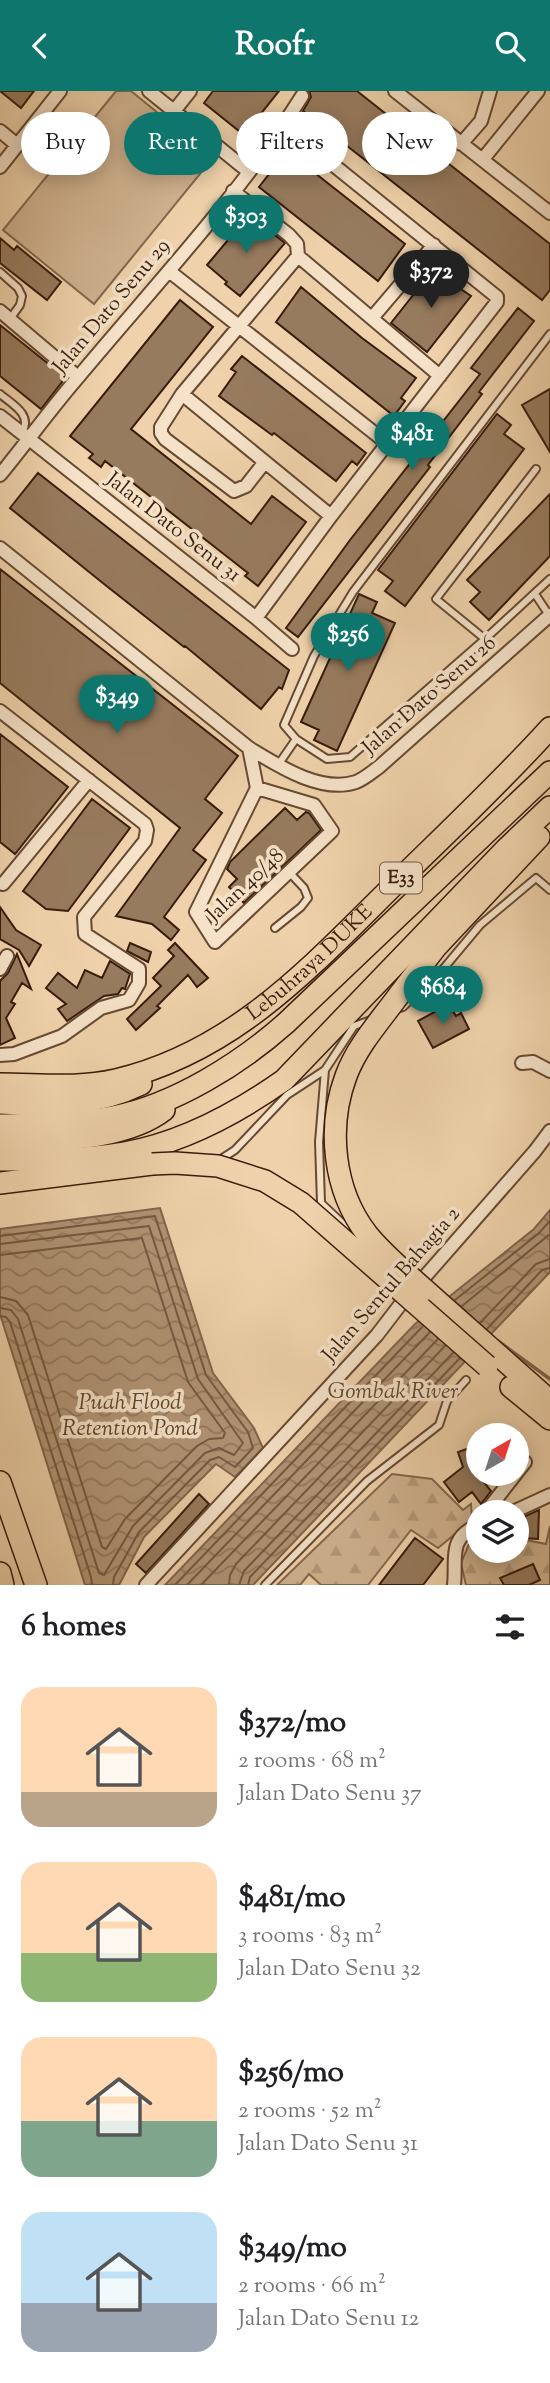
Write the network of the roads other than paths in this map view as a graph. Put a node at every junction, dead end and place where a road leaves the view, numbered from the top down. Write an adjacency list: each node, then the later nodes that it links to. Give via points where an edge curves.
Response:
1 (60, 91): 12 (street)
2 (149, 91): 8 (street)
3 (190, 91): 8 (street)
4 (395, 91): 11 (street)
5 (490, 91): 11 (street, via 481,121)
6 (538, 91): 13 (street)
7 (302, 96): 9 (street, Jalan Dato Senu 29)
8 (174, 111): 14 (street)
9 (292, 112)
10 (0, 131): 12 (street)
11 (461, 143): 13 (street)
12 (17, 145): 15 (street)
13 (483, 159): 19 (street)
14 (236, 161)
15 (0, 167)
16 (245, 175): 18 (street, Jalan Dato Senu 29)
17 (346, 175): 20 (street)
18 (233, 191): 21 (street, via 289,235 297,244); 22 (street, Jalan Dato Senu 29)
19 (550, 213)
20 (433, 246): 25 (street); 28 (street, via 497,297)
21 (298, 256): 25 (street); 26 (street)
22 (169, 271): 26 (street); 29 (street, Jalan Dato Senu 29)
23 (0, 272): 24 (lane, via 22,296 20,305)
24 (5, 315): 29 (street)
25 (372, 318): 28 (street)
26 (239, 327): 31 (street); 34 (street)
27 (550, 334): 48 (lane, via 354,592 314,656 284,725)
28 (440, 376): 34 (street)
29 (78, 377): 33 (street, Jalan Dato Senu 29)
30 (0, 394): 33 (lane, via 22,412)
31 (182, 394): 35 (street); 35 (street, via 160,426 165,439 234,491 246,486)
32 (0, 416): 33 (street, Jalan Dato Senu 31)
33 (25, 436): 37 (street, Jalan Dato Senu 29); 43 (street, Jalan Dato Senu 31)
34 (387, 443): 38 (street)
35 (264, 463): 38 (street)
36 (536, 469): 44 (lane, via 436,599)
37 (0, 475)
38 (331, 516): 43 (street)
39 (0, 548): 49 (street, Jalan Dato Senu 26)
40 (550, 579): 41 (lane)
41 (534, 594): 42 (lane); 44 (lane)
42 (550, 615): 50 (street, Jalan Dato Senu 26, via 395,754 356,782 311,780)
43 (256, 618): 45 (street, Jalan Dato Senu 31)
44 (485, 639): 48 (lane, via 350,757 327,759)
45 (292, 649)
46 (0, 711): 52 (street)
47 (550, 728): 65 (highway, Lebuhraya DUKE / E33, via 267,1006)
48 (296, 739): 50 (lane)
49 (249, 748): 50 (street, Jalan Dato Senu 26); 53 (street)
50 (278, 765)
51 (550, 772): 70 (highway, Lebuhraya DUKE / E33, via 286,1023 240,1059)
52 (89, 780): 58 (street); 64 (street, via 147,829 145,841 84,917 85,934 139,969 139,983 129,1000 102,1007 62,1037)
53 (257, 788): 57 (street, Jalan 40/48, via 314,805 332,831); 57 (street, Jalan 40/48, via 196,912 215,942)
54 (550, 807): 75 (highway, E33, via 284,1080 246,1107 187,1134 125,1153)
55 (550, 825): 63 (highway, via 436,947)
56 (550, 839): 63 (highway)
57 (289, 872): 60 (lane, via 308,898)
58 (3, 884)
59 (550, 890): 67 (lane, via 536,877 480,925 403,1007 354,1027)
60 (275, 928)
61 (6, 956): 62 (street)
62 (0, 969)
63 (399, 995): 79 (highway, bridge, via 361,1045 346,1075 337,1106 337,1167 365,1231)
64 (0, 1055)
65 (174, 1060): 69 (highway, via 100,1083 62,1087); 71 (highway, via 146,1081 103,1099 65,1105)
66 (522, 1063): 68 (street, via 533,1062)
67 (325, 1070): 76 (lane, via 287,1095 235,1150); 78 (lane, via 319,1142 321,1203)
68 (550, 1071)
69 (6, 1083)
70 (190, 1089): 72 (highway, via 115,1117); 74 (highway, via 138,1126)
71 (0, 1103)
72 (0, 1125)
73 (550, 1131): 78 (street, Jalan Sentul Bahagia 2)
74 (0, 1145)
75 (0, 1160)
76 (196, 1176)
77 (4, 1185): 79 (highway, bridge, via 175,1163 218,1166 265,1181 301,1203)
78 (413, 1290): 92 (street, Jalan Sentul Bahagia 2, via 377,1335)
79 (492, 1361): 81 (highway); 82 (highway)
80 (466, 1380): 93 (lane, via 447,1401 439,1425 367,1481)
81 (550, 1401)
82 (550, 1419)
83 (0, 1482): 91 (highway)
84 (506, 1486): 86 (street)
85 (550, 1496): 87 (street)
86 (495, 1500)
87 (529, 1505)
88 (466, 1530): 94 (street, via 458,1539)
89 (0, 1573): 90 (highway)
90 (3, 1585)
91 (36, 1585)
92 (146, 1585)
93 (265, 1585)
94 (454, 1585)

